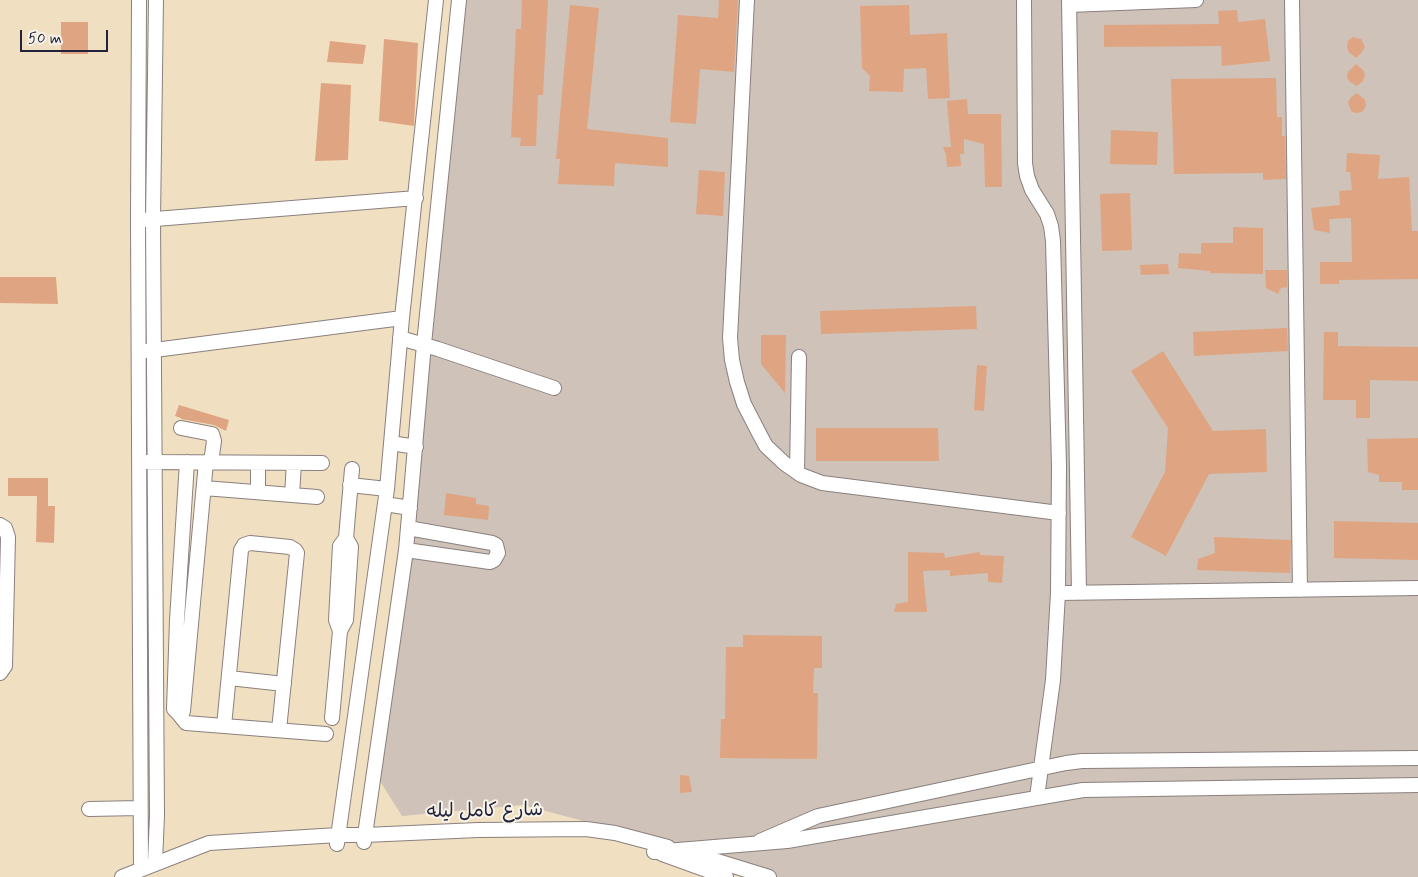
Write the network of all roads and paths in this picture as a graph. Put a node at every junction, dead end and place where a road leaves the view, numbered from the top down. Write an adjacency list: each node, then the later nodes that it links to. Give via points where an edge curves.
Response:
1 (139, 0): 17 (street)
2 (156, 0): 18 (street)
3 (436, 0): 10 (street)
4 (459, 0): 11 (street)
5 (747, 0): 39 (street, via 730,316 732,360 744,404 760,435 775,455)
6 (1024, 0): 48 (street, via 1025,163 1032,190 1047,214 1053,241)
7 (1196, 0): 9 (street)
8 (1292, 0): 53 (street)
9 (1069, 2): 54 (street)
10 (434, 25): 11 (street); 12 (street)
11 (456, 27): 13 (street)
12 (421, 143): 13 (street); 15 (street)
13 (444, 146): 14 (street)
14 (440, 190): 15 (street, via 428,187); 16 (street)
15 (416, 196): 16 (street, via 426,206); 18 (street); 19 (street)
16 (438, 206): 23 (street)
17 (138, 220): 18 (street); 20 (street)
18 (153, 220): 21 (street)
19 (402, 318): 22 (street); 24 (street)
20 (139, 326): 21 (street); 25 (street)
21 (154, 326): 24 (street)
22 (400, 338): 23 (street); 29 (street)
23 (424, 344): 27 (street); 30 (street)
24 (155, 350): 25 (street); 32 (street)
25 (139, 352): 31 (street)
26 (799, 357): 39 (street)
27 (554, 388)
28 (181, 428): 34 (street, via 212,434 214,441)
29 (391, 443): 30 (street); 42 (street)
30 (416, 447): 47 (street)
31 (139, 462): 32 (street); 73 (street)
32 (155, 462): 33 (street); 74 (street)
33 (187, 462): 34 (street); 57 (street)
34 (209, 462): 35 (street); 41 (street)
35 (258, 463): 36 (street); 43 (street)
36 (294, 463): 37 (street); 44 (street)
37 (322, 463)
38 (352, 469): 40 (street)
39 (797, 472): 48 (street, via 822,483)
40 (350, 485): 42 (street); 64 (street, via 346,538 351,547 346,620 340,631)
41 (204, 488): 43 (street); 58 (street)
42 (387, 489): 46 (street)
43 (258, 492): 44 (street)
44 (292, 495): 45 (street)
45 (317, 497)
46 (385, 504): 47 (street); 75 (street)
47 (410, 508): 50 (street)
48 (1059, 513): 55 (street)
49 (0, 525): 56 (street, via 8,537)
50 (408, 528): 51 (street); 51 (street, via 492,543 498,553 490,562)
51 (406, 550): 76 (street)
52 (1418, 588): 53 (street)
53 (1300, 590): 54 (street)
54 (1079, 592): 55 (street)
55 (1058, 593): 69 (street, via 1053,680)
56 (3, 599): 59 (street)
57 (177, 620): 58 (street); 63 (street, via 174,709)
58 (191, 622): 63 (street, via 183,711)
59 (2, 636): 60 (street, via 5,666)
60 (0, 673)
61 (228, 678): 62 (street); 62 (street, via 241,550 247,544 290,547 296,553); 65 (street)
62 (284, 684): 66 (street)
63 (178, 713): 65 (street, via 186,722)
64 (332, 718)
65 (224, 726): 66 (street)
66 (279, 730): 67 (street)
67 (326, 734)
68 (1418, 758): 69 (street, via 1096,760)
69 (1041, 768): 71 (street); 77 (street, via 818,816)
70 (1418, 785): 71 (street, via 1099,788)
71 (1037, 797): 77 (street, via 821,836)
72 (89, 809): 73 (street)
73 (140, 811): 74 (street); 81 (street)
74 (157, 815): 80 (street)
75 (337, 839): 76 (street, شارع كامل ليله); 80 (street, شارع كامل ليله, via 209,843)
76 (364, 839): 78 (street, شارع كامل ليله, via 478,830 586,829 615,833); 79 (street, شارع كامل ليله, via 597,839)
77 (753, 844): 78 (street)
78 (682, 851): 79 (street); 84 (street, شارع كامل ليله)
79 (654, 852): 83 (street, شارع كامل ليله)
80 (155, 863): 81 (street, شارع كامل ليله)
81 (141, 869): 82 (street, شارع كامل ليله)
82 (122, 877)
83 (726, 877)
84 (769, 877)

